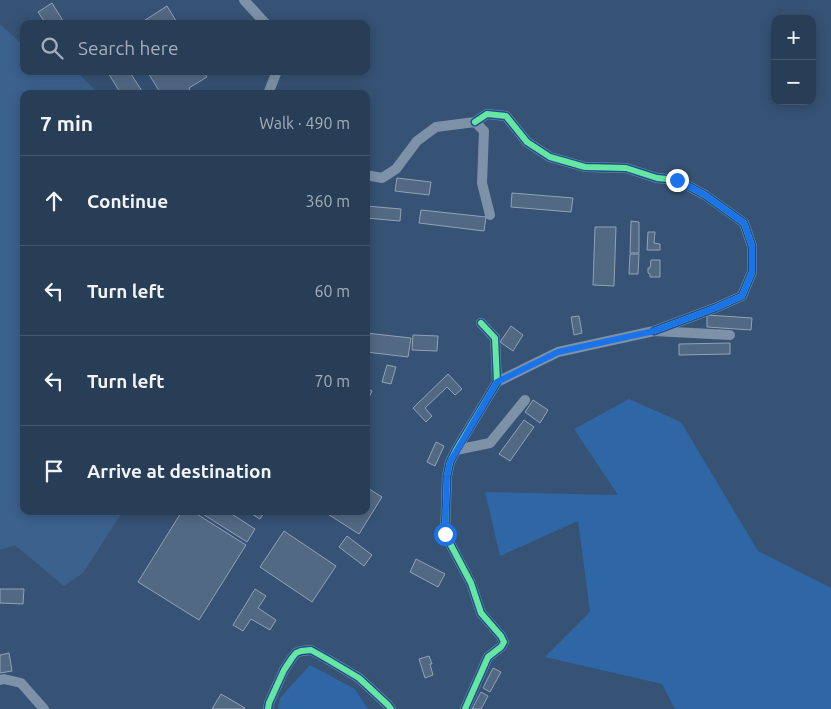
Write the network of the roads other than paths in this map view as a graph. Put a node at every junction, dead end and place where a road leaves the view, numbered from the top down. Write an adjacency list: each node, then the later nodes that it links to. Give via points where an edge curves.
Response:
1 (244, 0): 2 (street)
2 (262, 20)
3 (275, 75): 4 (street)
4 (270, 90)
5 (475, 122): 6 (street, via 436,127 417,141 396,169 382,178); 7 (street, via 484,131 482,183); 9 (street, via 487,114 506,116 527,142 550,158 586,167 626,168 656,178 677,180 744,223 752,246 752,272 742,296)
6 (370, 176)
7 (490, 215)
8 (481, 323): 11 (street, via 495,338)
9 (654, 331): 10 (street); 11 (street, via 558,352)
10 (730, 335)
11 (497, 382): 13 (street)
12 (525, 400): 13 (street, via 490,443)
13 (456, 450): 18 (street, via 447,476 445,534 481,613 504,642 488,657)
14 (0, 680): 15 (street, via 21,683)
15 (44, 709)
16 (268, 709): 17 (street, via 292,658 296,653 311,650 359,678)
17 (391, 709)
18 (465, 709)

